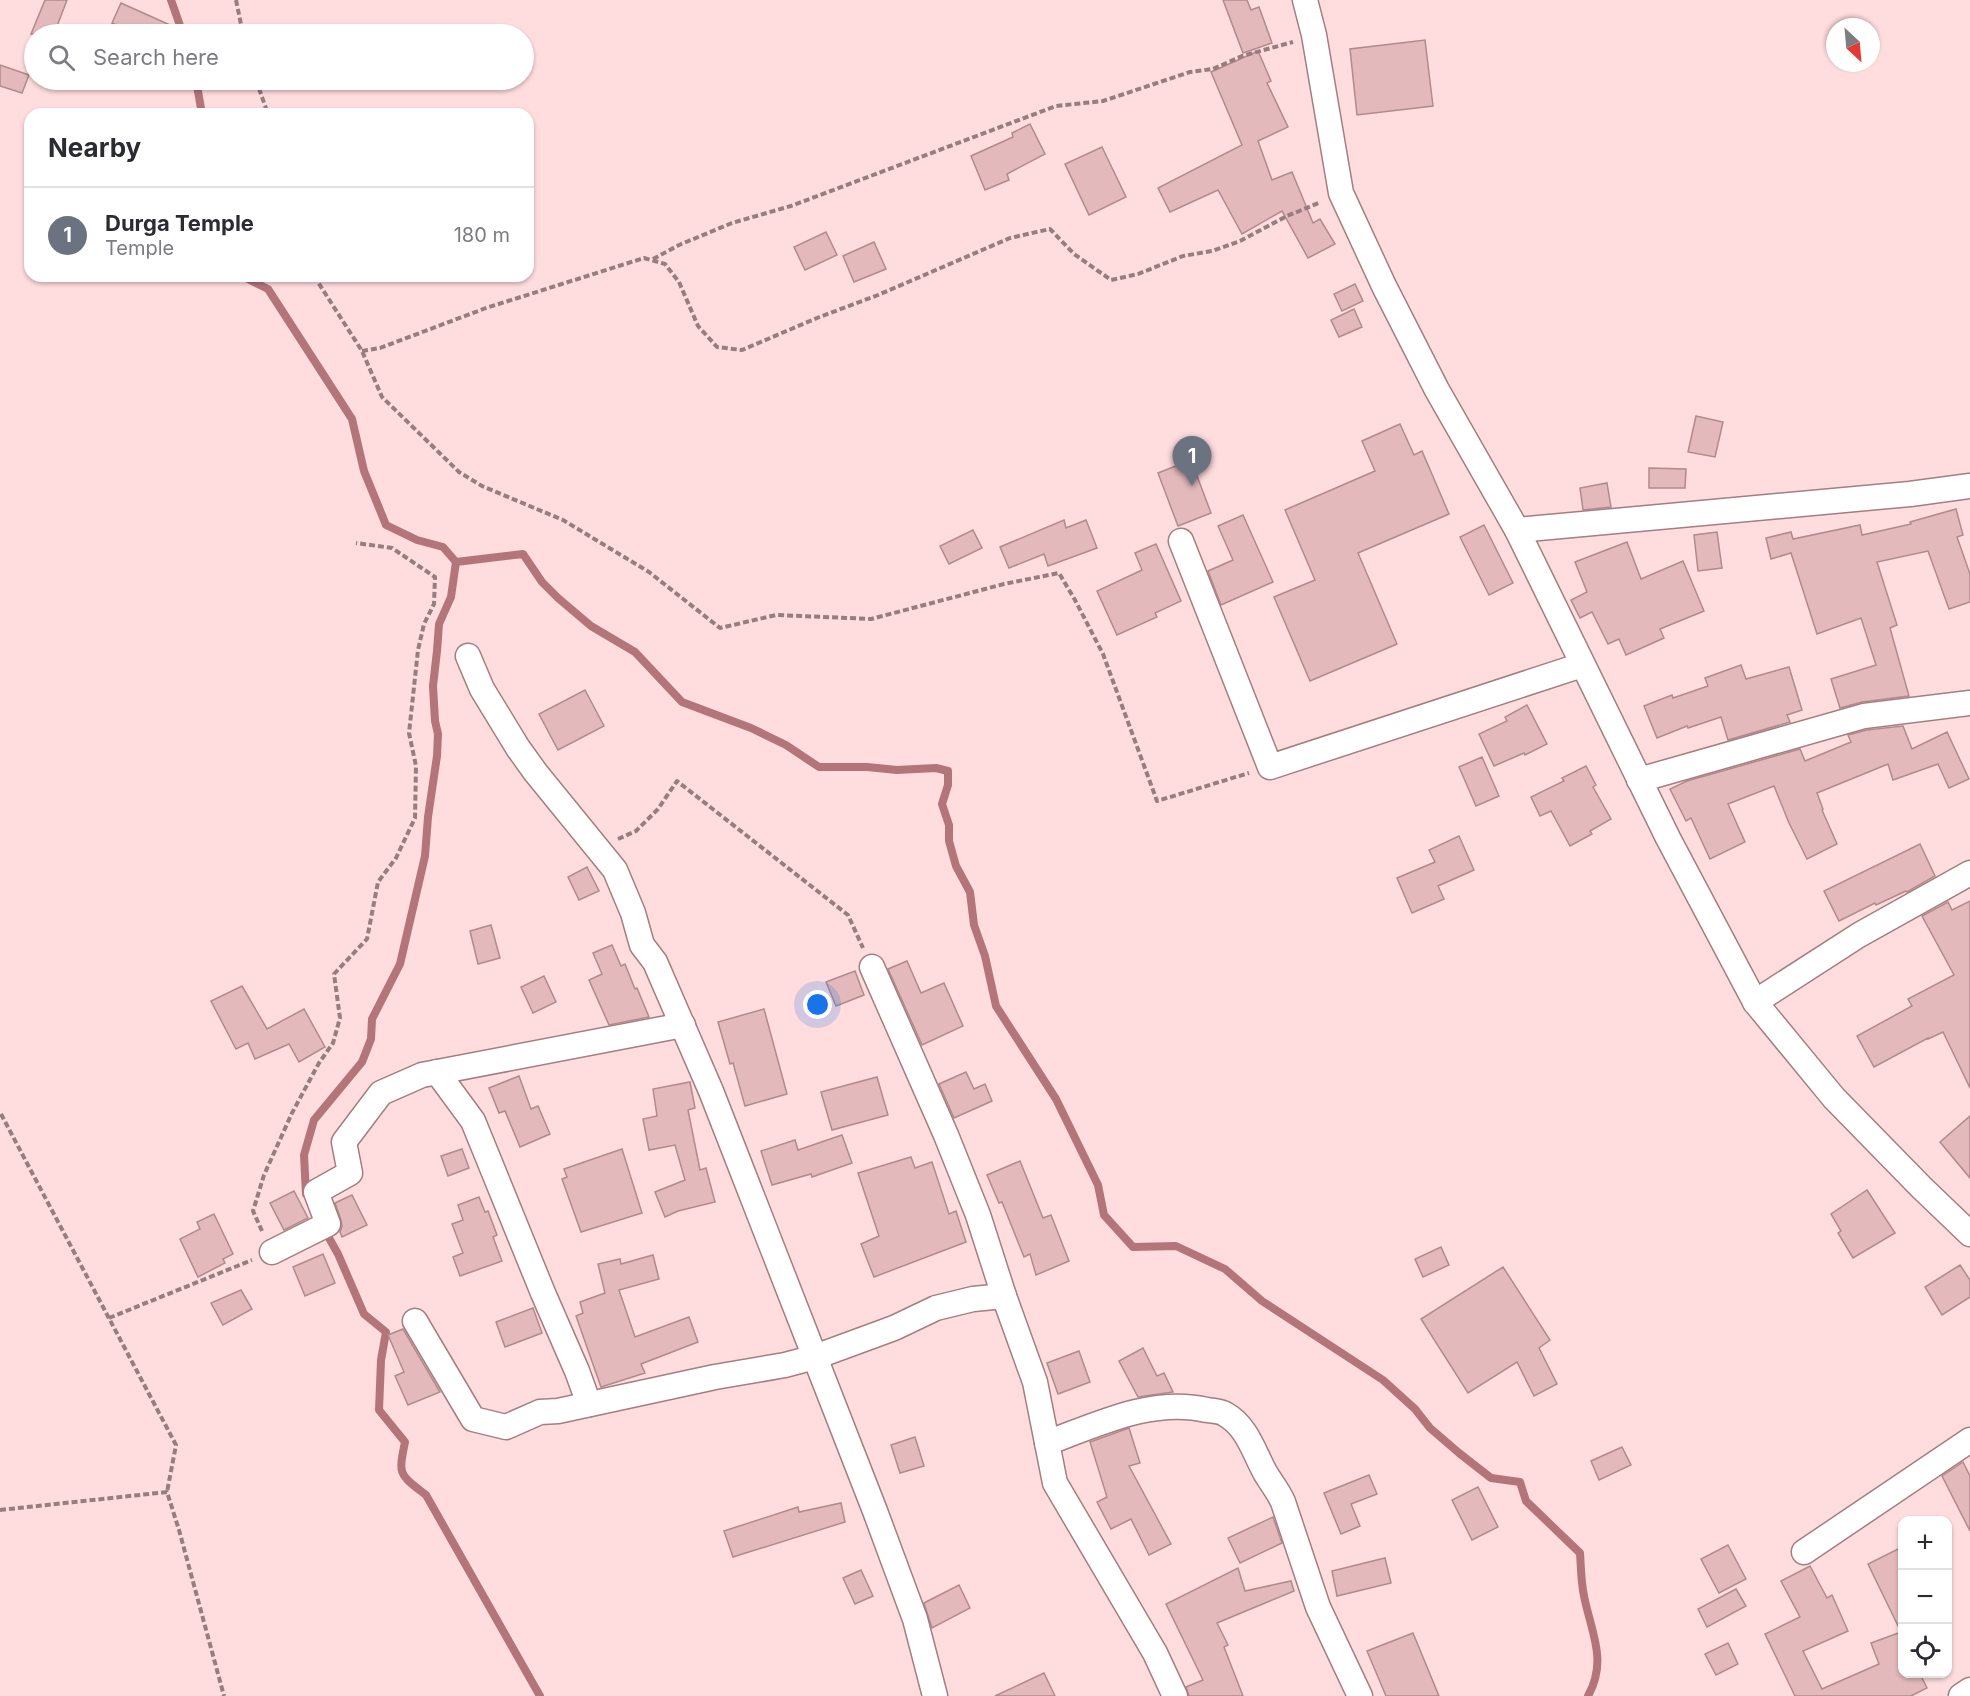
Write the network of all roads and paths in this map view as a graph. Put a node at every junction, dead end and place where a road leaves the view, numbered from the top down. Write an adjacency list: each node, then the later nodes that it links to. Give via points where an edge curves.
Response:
1 (236, 0): 3 (path)
2 (1305, 0): 4 (street)
3 (241, 24)
4 (1314, 35): 7 (street); 8 (path, via 1103,101 1056,106 791,206 732,223)
5 (260, 90): 6 (path)
6 (266, 108)
7 (1341, 193): 8 (path, via 1240,241 1111,280 1074,254 1050,230 1010,238 741,350 717,347 698,327 679,282 665,264); 12 (street, via 1437,390)
8 (652, 260): 10 (path, via 644,258 589,274)
9 (318, 282): 10 (path)
10 (362, 351): 18 (path, via 382,397 459,472 482,486 563,520 649,572 720,628 776,615 871,620 1059,573 1103,654 1157,801)
11 (1970, 486): 12 (street)
12 (1518, 530): 16 (street)
13 (1181, 540): 18 (street)
14 (356, 543): 28 (path, via 392,548 435,577 434,604 418,650 409,733 416,765 415,818 396,858 378,882 367,939 334,974 340,1018 333,1042 292,1113 264,1175 253,1211)
15 (468, 656): 20 (street, via 482,689 518,748)
16 (1582, 665): 18 (street); 19 (street)
17 (1970, 703): 19 (street, via 1864,716)
18 (1270, 767)
19 (1639, 780): 23 (street)
20 (615, 870): 22 (path, via 619,838 636,831 658,809 677,781 848,915); 24 (street, via 642,945 655,962)
21 (1970, 873): 23 (street, via 1859,935)
22 (872, 968): 29 (street, via 966,1185)
23 (1755, 1002): 27 (street, via 1834,1098)
24 (683, 1025): 25 (street); 32 (street)
25 (437, 1072): 28 (street, via 381,1093 344,1142 350,1173 316,1192 328,1224); 33 (street, via 472,1121)
26 (1, 1114): 30 (path)
27 (1970, 1234)
28 (272, 1252): 30 (path)
29 (1004, 1296): 32 (street, via 936,1308); 35 (street, via 1035,1382)
30 (109, 1318): 36 (path, via 176,1444)
31 (416, 1321): 33 (street, via 473,1419 506,1427 540,1413)
32 (815, 1357): 33 (street); 41 (street, via 915,1619)
33 (589, 1404)
34 (1970, 1440): 38 (street)
35 (1047, 1443): 42 (street, via 1055,1483 1155,1653); 43 (street, via 1142,1410 1171,1405 1225,1414 1246,1434 1276,1487 1318,1607)
36 (167, 1492): 37 (path); 40 (path)
37 (0, 1510)
38 (1804, 1552)
39 (1970, 1690): 44 (street)
40 (224, 1696)
41 (936, 1696)
42 (1175, 1696)
43 (1360, 1696)
44 (1961, 1696)

